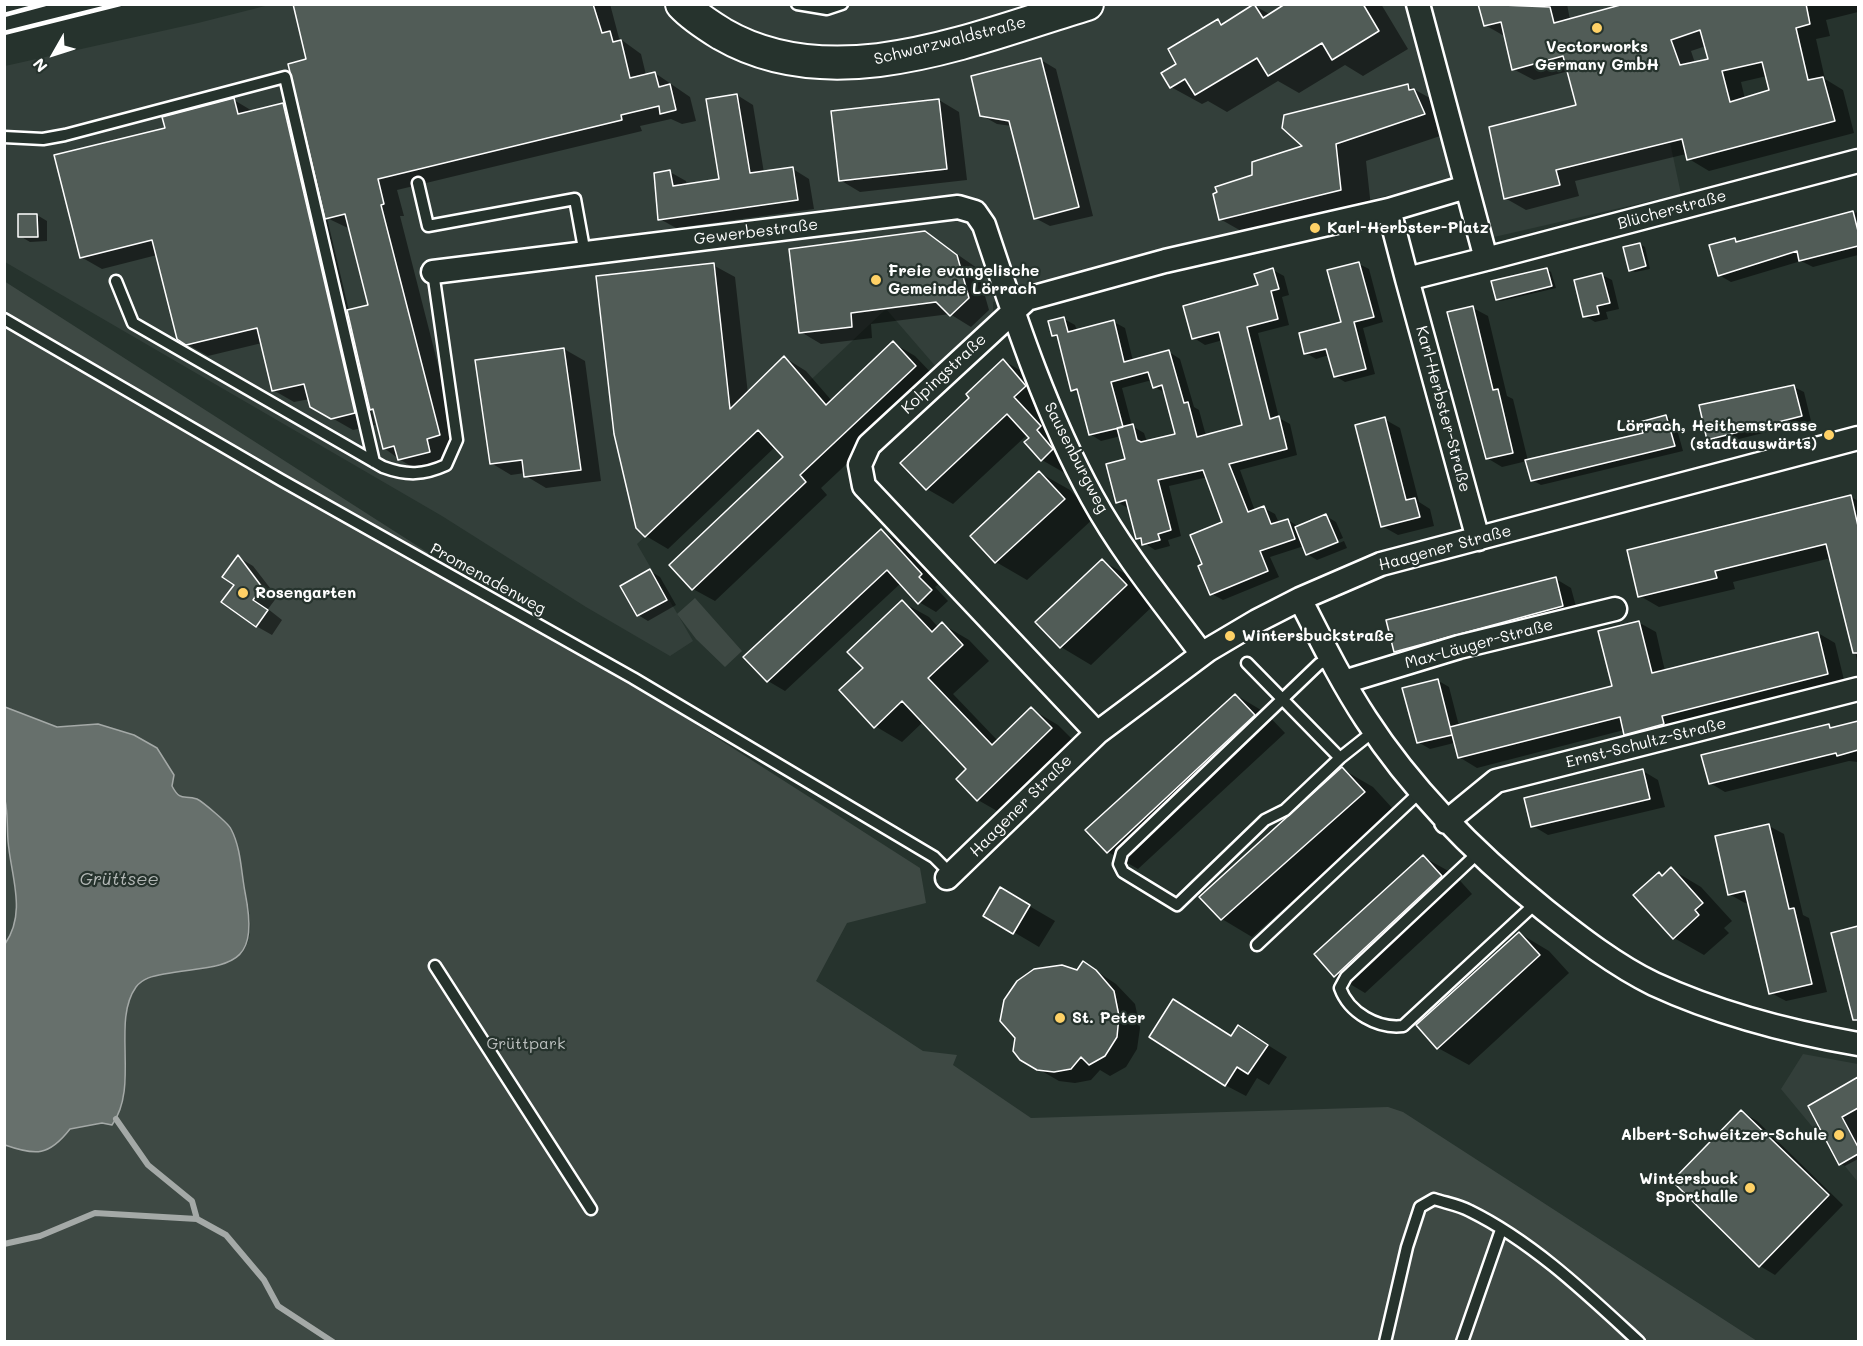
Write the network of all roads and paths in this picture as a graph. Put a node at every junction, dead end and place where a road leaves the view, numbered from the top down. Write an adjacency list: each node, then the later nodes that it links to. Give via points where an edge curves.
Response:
1 (682, 4): 4 (main road, Schwarzwaldstraße, via 743,46 788,59 838,64 899,57)
2 (797, 4): 3 (lane, via 827,9)
3 (842, 4)
4 (1087, 4)
5 (1418, 4): 9 (street)
6 (4, 137): 19 (lane, via 43,139 65,135 285,77)
7 (1858, 161): 12 (street, Blücherstraße)
8 (418, 183): 11 (lane, via 428,226 575,199)
9 (1466, 187): 10 (street); 12 (street)
10 (1389, 210): 14 (street); 16 (street, Kolpingstraße, via 1165,261 1027,299)
11 (585, 254): 13 (street, Gewerbestraße); 16 (street, Gewerbestraße, via 958,207 975,212 984,225)
12 (1486, 259): 14 (street)
13 (433, 272): 19 (lane, via 457,440 446,465 425,475 399,473)
14 (1407, 279): 20 (street, Karl-Herbster-Straße)
15 (116, 281): 19 (lane, via 133,323)
16 (1012, 310): 23 (street, Sausenburgweg, via 1051,412 1092,498); 30 (street, Kolpingstraße, via 869,445 860,465 864,486)
17 (4, 319): 35 (lane, Promenadenweg, via 633,678 934,857)
18 (1858, 438): 20 (street, Haagener Straße)
19 (374, 462)
20 (1478, 539): 21 (street, Haagener Straße, via 1381,564)
21 (1300, 599): 23 (street, Haagener Straße); 24 (street)
22 (1615, 609): 26 (street, Max-Läuger-Straße, via 1459,647)
23 (1202, 654): 30 (street, Haagener Straße)
24 (1331, 658): 26 (street); 28 (lane, via 1319,664)
25 (1248, 663): 28 (lane)
26 (1344, 682): 29 (street)
27 (1858, 690): 33 (street, Ernst-Schultz-Straße, via 1496,781)
28 (1284, 699): 31 (lane); 31 (lane, via 1122,853 1119,864 1123,872 1177,905 1265,820 1285,810)
29 (1374, 731): 31 (lane); 32 (street)
30 (1097, 733): 35 (street, Haagener Straße)
31 (1340, 758)
32 (1421, 791): 33 (street); 37 (lane)
33 (1446, 822): 34 (street)
34 (1479, 852): 36 (street); 36 (lane, via 1346,977 1341,988 1344,998 1357,1013 1389,1028 1403,1026)
35 (949, 876)
36 (1536, 903): 39 (street, via 1578,936 1672,992 1792,1031)
37 (1257, 945)
38 (435, 966): 40 (lane)
39 (1858, 1044)
40 (591, 1209)
41 (1501, 1230): 42 (lane, via 1469,1210 1434,1199 1420,1208 1401,1268); 43 (lane); 44 (lane, via 1563,1274)
42 (1385, 1341)
43 (1462, 1341)
44 (1639, 1341)

